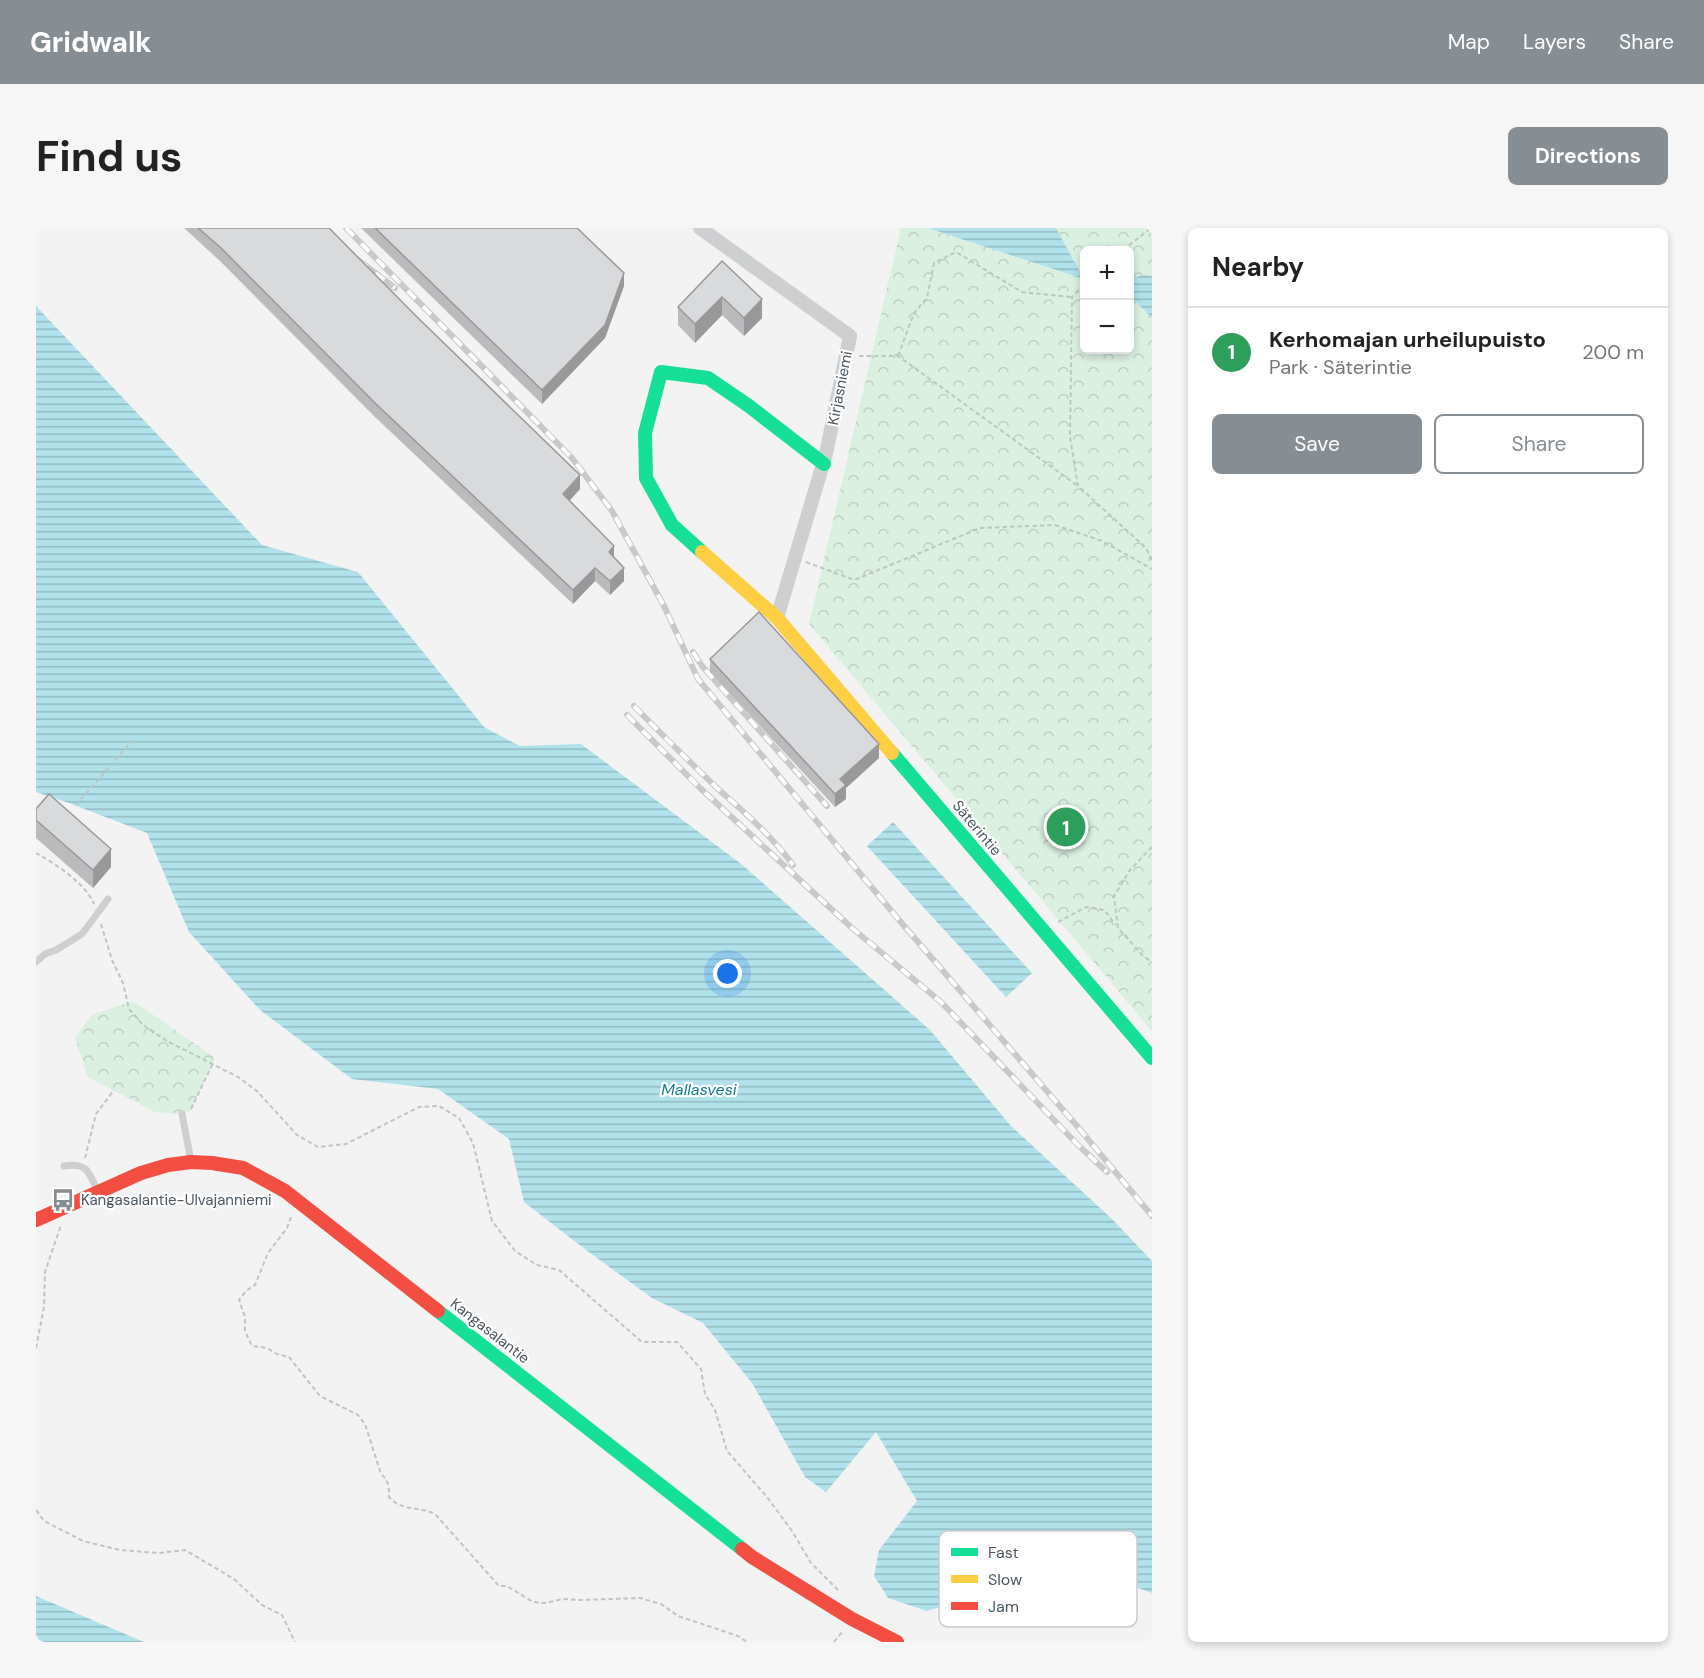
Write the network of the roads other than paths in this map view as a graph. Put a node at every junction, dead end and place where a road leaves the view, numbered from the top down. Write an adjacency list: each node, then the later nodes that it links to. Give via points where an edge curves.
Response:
1 (700, 228): 2 (street, Kirjasniemi, via 850,336)
2 (824, 464): 3 (street, Kirjasniemi); 3 (street, Säterintie, via 708,378 661,372 645,434 646,478 672,525)
3 (777, 618): 6 (street, Säterintie)
4 (108, 899): 5 (lane, via 82,934)
5 (36, 962)
6 (1152, 1059)
7 (182, 1114): 8 (lane)
8 (191, 1162): 10 (street, Kangasalantie, via 141,1173); 12 (street, Kangasalantie, via 243,1168 285,1191 753,1557 852,1619)
9 (64, 1166): 10 (lane, via 83,1166)
10 (98, 1192): 11 (street, Kangasalantie)
11 (36, 1220)
12 (897, 1642)

